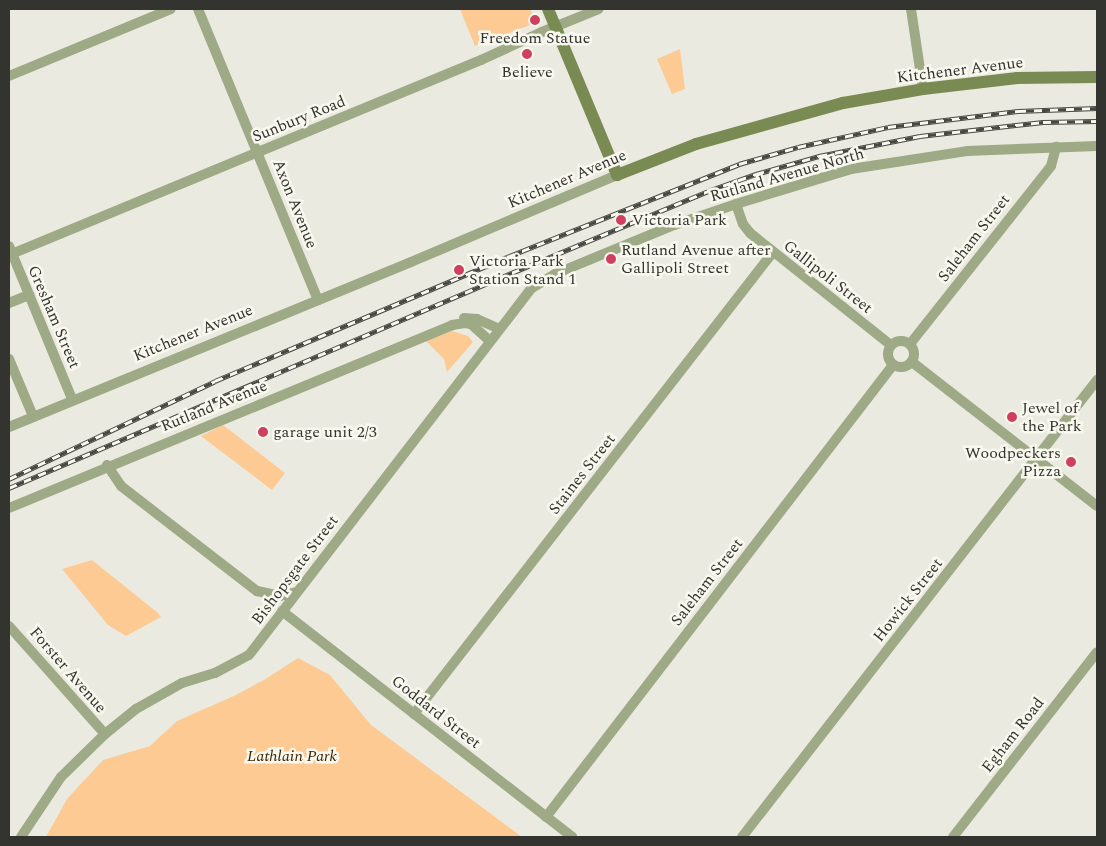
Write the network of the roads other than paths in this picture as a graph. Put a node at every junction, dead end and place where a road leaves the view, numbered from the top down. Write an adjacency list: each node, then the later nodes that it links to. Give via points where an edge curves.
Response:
1 (171, 9): 7 (street)
2 (198, 9): 12 (street, Axon Avenue)
3 (548, 9): 6 (street)
4 (599, 9): 6 (street, Sunbury Road)
5 (912, 9): 9 (street)
6 (555, 26): 12 (street, Sunbury Road); 13 (street)
7 (9, 76)
8 (1097, 77): 9 (street, Kitchener Avenue, via 1017,78)
9 (923, 89): 13 (street, Kitchener Avenue, via 796,114 696,144)
10 (1097, 146): 11 (street, Rutland Avenue North)
11 (1056, 147): 14 (street, Rutland Avenue North, via 967,151 851,169); 24 (street, Saleham Street, via 1051,166)
12 (258, 152): 15 (street, Sunbury Road); 19 (street, Axon Avenue)
13 (617, 175): 19 (street, Kitchener Avenue)
14 (736, 204): 16 (street, Gallipoli Street, via 743,224); 17 (street, Rutland Avenue North, via 674,225)
15 (10, 251): 18 (street, Gresham Street)
16 (773, 252): 25 (street, Gallipoli Street); 41 (street, Staines Street)
17 (555, 274): 21 (street, Bishopsgate Street, via 532,288)
18 (29, 295): 20 (street); 30 (street, Gresham Street)
19 (318, 300): 30 (street, Kitchener Avenue)
20 (9, 303)
21 (499, 329): 22 (street, Rutland Avenue, via 477,319 464,318 450,320); 23 (street, Bishopsgate Street)
22 (431, 332): 23 (street, Rutland Avenue, via 465,322 479,329); 34 (street, Rutland Avenue)
23 (490, 341): 37 (street, Bishopsgate Street)
24 (910, 344): 25 (street, via 900,341); 27 (street, via 914,352)
25 (891, 345): 28 (street, via 888,356)
26 (9, 359): 31 (street)
27 (912, 362): 28 (street, via 903,367); 33 (street)
28 (893, 365): 43 (street, Saleham Street)
29 (1097, 380): 33 (street, Howick Street)
30 (72, 399): 31 (street, Kitchener Avenue)
31 (33, 416): 32 (street, Kitchener Avenue)
32 (9, 427)
33 (1037, 459): 35 (street); 46 (street, Howick Street)
34 (107, 465): 36 (street, Rutland Avenue); 37 (street, via 121,486 257,592 280,596)
35 (1097, 506)
36 (9, 508)
37 (297, 592): 38 (street, Bishopsgate Street)
38 (282, 611): 41 (street, Goddard Street); 42 (street, Bishopsgate Street, via 249,655 215,673 182,683 136,709)
39 (9, 626): 42 (street, Forster Avenue)
40 (1097, 652): 47 (street, Egham Road)
41 (414, 714): 43 (street, Goddard Street)
42 (104, 734): 45 (street, Bishopsgate Street, via 61,777)
43 (546, 817): 44 (street, Goddard Street)
44 (566, 836)
45 (21, 837)
46 (742, 837)
47 (953, 837)

